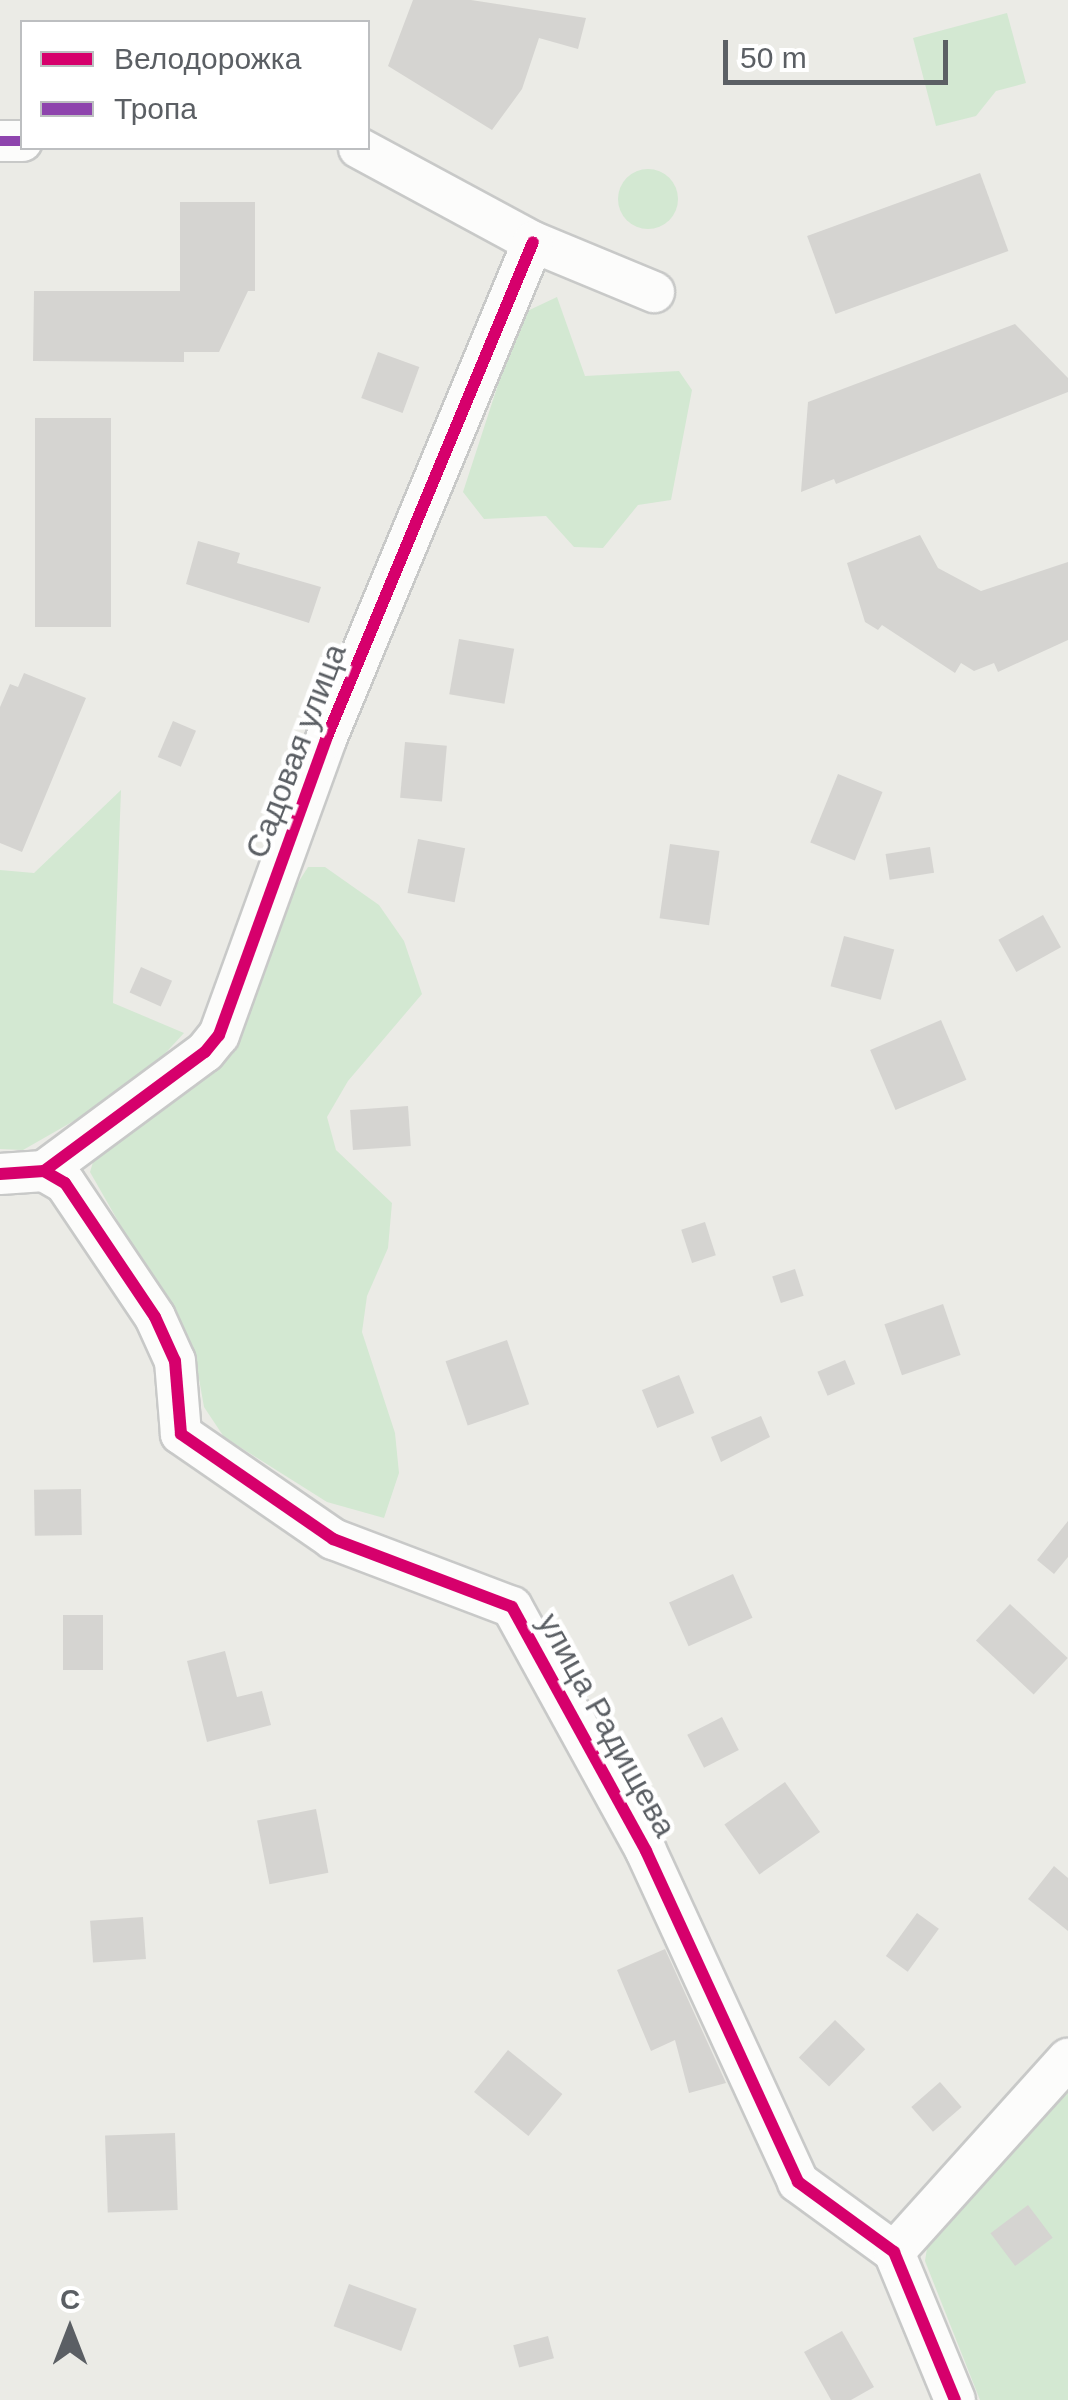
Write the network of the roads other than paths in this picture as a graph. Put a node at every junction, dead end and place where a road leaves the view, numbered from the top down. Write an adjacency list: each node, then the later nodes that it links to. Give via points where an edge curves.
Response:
1 (364, 150): 2 (street)
2 (533, 242): 3 (street); 4 (street, Садовая улица, via 326,739 219,1034 205,1052)
3 (654, 292)
4 (44, 1170): 5 (street); 7 (street, улица Радищева, via 65,1183 155,1317 175,1361 180,1434 332,1538 512,1607 646,1851 798,2182)
5 (0, 1174)
6 (1068, 2059): 7 (street)
7 (894, 2252): 8 (street)
8 (955, 2400)

